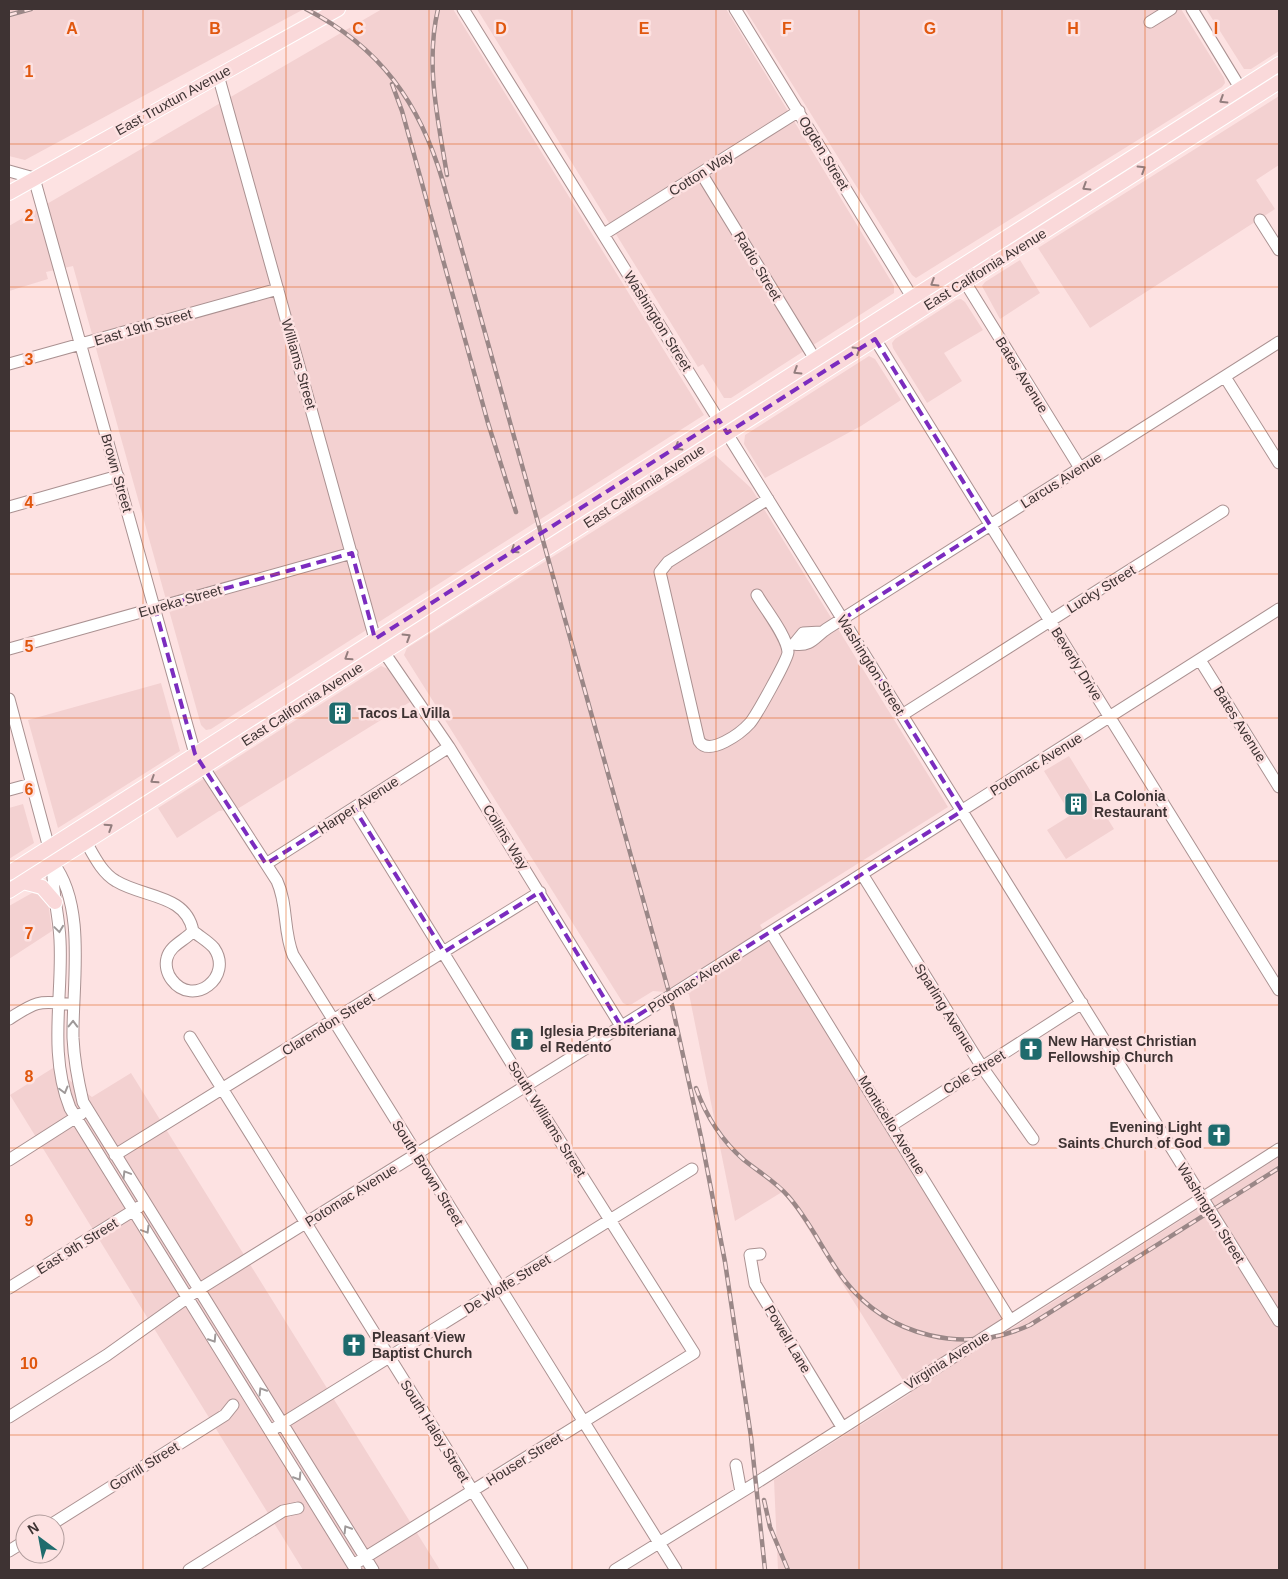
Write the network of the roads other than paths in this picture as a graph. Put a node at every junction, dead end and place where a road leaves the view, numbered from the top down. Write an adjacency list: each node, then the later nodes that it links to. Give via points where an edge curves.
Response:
1 (338, 9): 8 (main road, East Truxtun Avenue)
2 (463, 9): 19 (street, Washington Street)
3 (735, 9): 12 (street, Ogden Street)
4 (1171, 9): 6 (street)
5 (1192, 9): 10 (street)
6 (1150, 22)
7 (1279, 64): 10 (main road, East California Avenue)
8 (218, 76): 15 (main road, East Truxtun Avenue); 24 (street, Williams Street)
9 (1279, 82): 11 (main road, East California Avenue)
10 (1241, 89): 11 (street); 17 (main road, East California Avenue, one-way to 17)
11 (1248, 101): 21 (main road, East California Avenue, one-way to 11)
12 (798, 111): 14 (street, Cotton Way); 25 (street, Ogden Street)
13 (9, 171): 15 (street)
14 (702, 173): 19 (street, Cotton Way); 29 (street, Radio Street)
15 (34, 178): 16 (main road, East Truxtun Avenue); 28 (street, Brown Street)
16 (9, 192)
17 (1063, 202): 20 (main road, East California Avenue); 21 (main road, via 1059,214)
18 (1260, 220): 22 (street)
19 (604, 234): 32 (street, Washington Street)
20 (1012, 234): 23 (main road, via 1003,248 970,270 964,276); 25 (main road, East California Avenue, one-way to 25)
21 (1016, 249): 23 (main road, East California Avenue)
22 (1279, 250)
23 (964, 282): 26 (main road, East California Avenue); 35 (street, Bates Avenue)
24 (278, 289): 28 (street, East 19th Street); 41 (street, Williams Street)
25 (912, 297): 29 (main road, East California Avenue)
26 (875, 339): 33 (main road, East California Avenue, one-way to 26); 40 (street, Beverly Drive)
27 (1279, 342): 31 (street, Larcus Avenue)
28 (81, 344): 30 (street, East 19th Street); 36 (street, Brown Street)
29 (815, 359): 32 (main road, East California Avenue, one-way to 32)
30 (9, 364)
31 (1225, 377): 34 (street); 35 (street, Larcus Avenue)
32 (719, 420): 33 (street, Washington Street); 47 (main road, East California Avenue, one-way to 47)
33 (727, 433): 37 (street, Washington Street); 50 (main road, East California Avenue, one-way to 33)
34 (1279, 464)
35 (1080, 468): 40 (street, Larcus Avenue)
36 (118, 476): 38 (street); 43 (street, Brown Street)
37 (768, 499): 45 (street, Washington Street); 48 (street, via 668,562 660,572 702,745 717,746 749,724)
38 (9, 507)
39 (1223, 511): 46 (street, Lucky Street)
40 (990, 525): 45 (street, Larcus Avenue); 46 (street, Beverly Drive)
41 (352, 553): 43 (street, Eureka Street); 47 (street, Williams Street)
42 (757, 595): 48 (street)
43 (155, 608): 49 (street, Eureka Street); 56 (street, Brown Street)
44 (1279, 610): 51 (street, Potomac Avenue)
45 (842, 618): 48 (street, Larcus Avenue, via 821,632 803,633); 53 (street, Washington Street)
46 (1050, 621): 53 (street, Lucky Street); 54 (street, Beverly Drive)
47 (375, 639): 50 (street, Williams Street); 56 (main road, East California Avenue, one-way to 56)
48 (790, 646)
49 (9, 649)
50 (384, 651): 55 (street, Collins Way); 57 (main road, East California Avenue)
51 (1200, 660): 54 (street, Potomac Avenue); 59 (street, Bates Avenue)
52 (9, 700): 58 (street)
53 (902, 715): 62 (street, Washington Street)
54 (1110, 717): 62 (street, Potomac Avenue); 76 (street, Beverly Drive)
55 (450, 747): 61 (street, Harper Avenue); 71 (street, Collins Way)
56 (195, 754): 57 (street, Brown Street); 64 (main road, East California Avenue, one-way to 64)
57 (204, 767): 63 (main road, East California Avenue, one-way to 57); 66 (street, South Brown Street)
58 (31, 784): 60 (street); 64 (street)
59 (1279, 787)
60 (9, 790)
61 (354, 808): 66 (street, Harper Avenue); 75 (street, South Williams Street)
62 (962, 811): 68 (street, Potomac Avenue); 78 (street, Washington Street)
63 (86, 842): 65 (main road, East California Avenue); 73 (street, via 115,881 180,906)
64 (49, 847): 65 (street); 67 (main road, East California Avenue)
65 (53, 863): 69 (main road, East California Avenue); 72 (street); 79 (street, via 61,874 76,943)
66 (266, 864): 81 (street, South Brown Street, via 284,900 286,934 293,956)
67 (9, 873)
68 (862, 874): 74 (street, Potomac Avenue); 84 (street, Sparling Avenue)
69 (23, 882): 70 (main road, East California Avenue); 72 (main road, via 42,887)
70 (9, 891)
71 (540, 892): 75 (street, Clarendon Street); 82 (street, Collins Way)
72 (55, 902): 77 (street, one-way to 77, via 60,938)
73 (193, 930): 73 (street, via 170,951 166,965 176,985 194,992 211,984 220,969 213,947)
74 (771, 932): 82 (street, Potomac Avenue); 89 (street, Monticello Avenue)
75 (444, 952): 81 (street, Clarendon Street); 85 (street, South Williams Street)
76 (1279, 990)
77 (60, 1003): 79 (street); 80 (street, via 33,1004); 88 (street, one-way to 88, via 58,1062 65,1094)
78 (1082, 1003): 84 (street, Cole Street); 96 (street, Washington Street)
79 (74, 1004): 87 (street, one-way to 79, via 75,1061)
80 (9, 1019)
81 (333, 1020): 86 (street, Clarendon Street); 92 (street, South Brown Street)
82 (622, 1026): 85 (street, Potomac Avenue)
83 (190, 1037): 86 (street, South Haley Street)
84 (982, 1067): 89 (street, Cole Street); 90 (street, Sparling Avenue)
85 (526, 1086): 92 (street, Potomac Avenue); 99 (street, South Williams Street)
86 (222, 1089): 93 (street, Clarendon Street); 100 (street, South Haley Street)
87 (87, 1110): 88 (street); 93 (street)
88 (76, 1117): 94 (street); 98 (street)
89 (892, 1125): 106 (street, Monticello Avenue)
90 (1033, 1139)
91 (1279, 1149): 96 (street, Virginia Avenue)
92 (416, 1154): 100 (street, Potomac Avenue); 103 (street, South Brown Street)
93 (115, 1155): 97 (street, one-way to 93)
94 (9, 1160)
95 (692, 1168): 99 (street, De Wolfe Street)
96 (1202, 1198): 106 (street, Virginia Avenue); 107 (street, Washington Street)
97 (144, 1203): 98 (street, East 9th Street); 104 (street)
98 (133, 1210): 102 (street, East 9th Street); 105 (street, one-way to 105)
99 (610, 1220): 103 (street, De Wolfe Street); 108 (street, South Williams Street)
100 (306, 1223): 104 (street, Potomac Avenue); 109 (street, South Haley Street)
101 (760, 1254): 114 (street, Powell Lane, via 750,1255 755,1284)
102 (9, 1288)
103 (500, 1288): 109 (street, De Wolfe Street); 112 (street, South Brown Street)
104 (198, 1290): 105 (street, Potomac Avenue); 113 (street, one-way to 104)
105 (187, 1298): 111 (street, Potomac Avenue, via 107,1355); 115 (street, one-way to 115)
106 (1010, 1320): 114 (street, Virginia Avenue)
107 (1279, 1321)
108 (694, 1353): 112 (street, Houser Street)
109 (389, 1357): 113 (street, De Wolfe Street); 117 (street, South Haley Street)
110 (233, 1405): 120 (street, Gorrill Street, via 226,1414)
111 (9, 1417)
112 (583, 1422): 117 (street, Houser Street); 121 (street, South Brown Street)
113 (282, 1423): 115 (street, De Wolfe Street); 122 (street, one-way to 113)
114 (842, 1427): 118 (street, Virginia Avenue)
115 (270, 1431): 123 (street, one-way to 123)
116 (736, 1465): 118 (street)
117 (473, 1491): 122 (street, Houser Street); 126 (street, South Haley Street)
118 (741, 1492): 121 (street, Virginia Avenue)
119 (298, 1508): 124 (street, via 283,1511)
120 (65, 1516)
121 (658, 1542): 127 (street, Virginia Avenue); 128 (street, South Brown Street)
122 (365, 1558): 123 (street, Houser Street); 125 (street)
123 (354, 1568)
124 (189, 1570)
125 (373, 1570)
126 (522, 1570)
127 (614, 1570)
128 (676, 1570)

